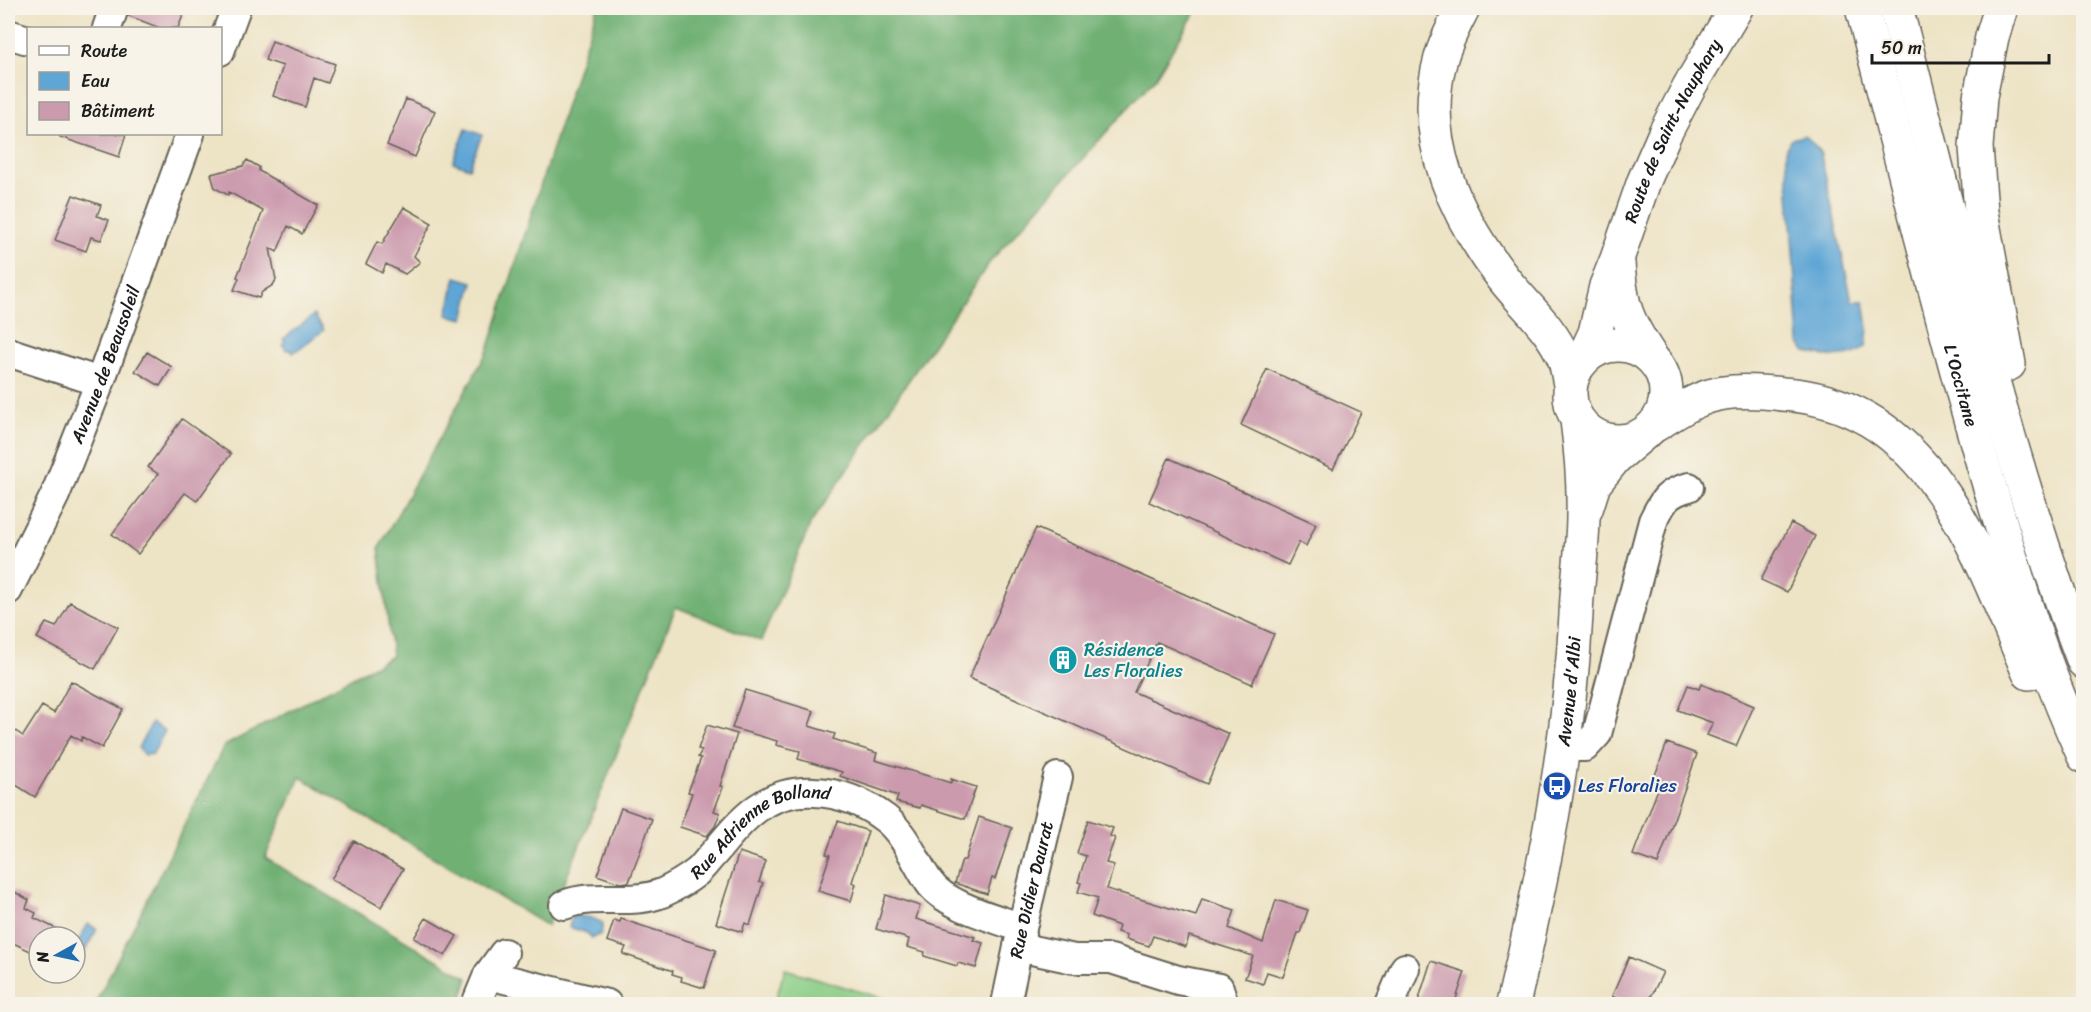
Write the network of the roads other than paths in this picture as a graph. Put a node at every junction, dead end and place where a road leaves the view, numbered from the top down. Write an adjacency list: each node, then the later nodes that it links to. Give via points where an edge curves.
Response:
1 (114, 8): 8 (street)
2 (236, 8): 11 (street)
3 (1463, 8): 16 (main road, via 1449,35 1436,84 1440,160 1470,230 1504,279 1549,330 1564,359)
4 (1736, 8): 13 (main road, Route de Saint-Nauphary, via 1665,133)
5 (1862, 8): 26 (main road, L'Occitane, via 1952,357 2012,565)
6 (1896, 8): 22 (main road, L'Occitane, via 1983,346)
7 (2001, 8): 22 (main road, via 1980,97 1977,180)
8 (107, 27)
9 (8, 34): 10 (street)
10 (27, 40)
11 (222, 46)
12 (190, 135): 17 (street, Avenue de Beausoleil)
13 (1617, 259): 15 (main road, Route de Saint-Nauphary, via 1625,311 1631,328); 16 (main road, Route de Saint-Nauphary, via 1595,333)
14 (8, 352): 17 (street)
15 (1651, 357): 16 (main road, via 1641,350 1616,344 1593,352); 19 (main road, via 1660,369 1666,390 1663,413)
16 (1576, 372): 18 (main road, via 1569,397)
17 (100, 382): 23 (street, Avenue de Beausoleil, via 55,495)
18 (1577, 420): 19 (main road, via 1606,441 1624,442); 21 (main road, Avenue d'Albi)
19 (1648, 431): 21 (main road, Avenue d'Albi, via 1615,458 1594,484); 27 (main road, via 1691,404 1725,392 1799,395 1868,418 1902,443 1938,484 1958,515 2032,681)
20 (1689, 487): 25 (street, via 1664,499 1653,521 1597,734 1585,747)
21 (1583, 517): 25 (main road, Avenue d'Albi)
22 (2045, 554): 24 (main road, L'Occitane)
23 (8, 590)
24 (2084, 662)
25 (1565, 747): 37 (main road, Avenue d'Albi, via 1538,897)
26 (2084, 756)
27 (2084, 773)
28 (1058, 777): 30 (street, Rue Didier Daurat)
29 (564, 905): 30 (street, Rue Adrienne Bolland, via 574,901 634,900 661,893 697,872 737,825 762,804 781,795 805,791 831,793 863,804 896,828 930,885 949,900)
30 (1020, 937): 34 (street, Rue Didier Daurat); 35 (street, Rue Adrienne Bolland, via 1074,959 1112,958 1178,980 1219,988)
31 (1405, 968): 36 (street)
32 (476, 1005): 33 (street, via 496,964)
33 (607, 1005)
34 (1006, 1005)
35 (1224, 1005)
36 (1390, 1005)
37 (1513, 1005)

